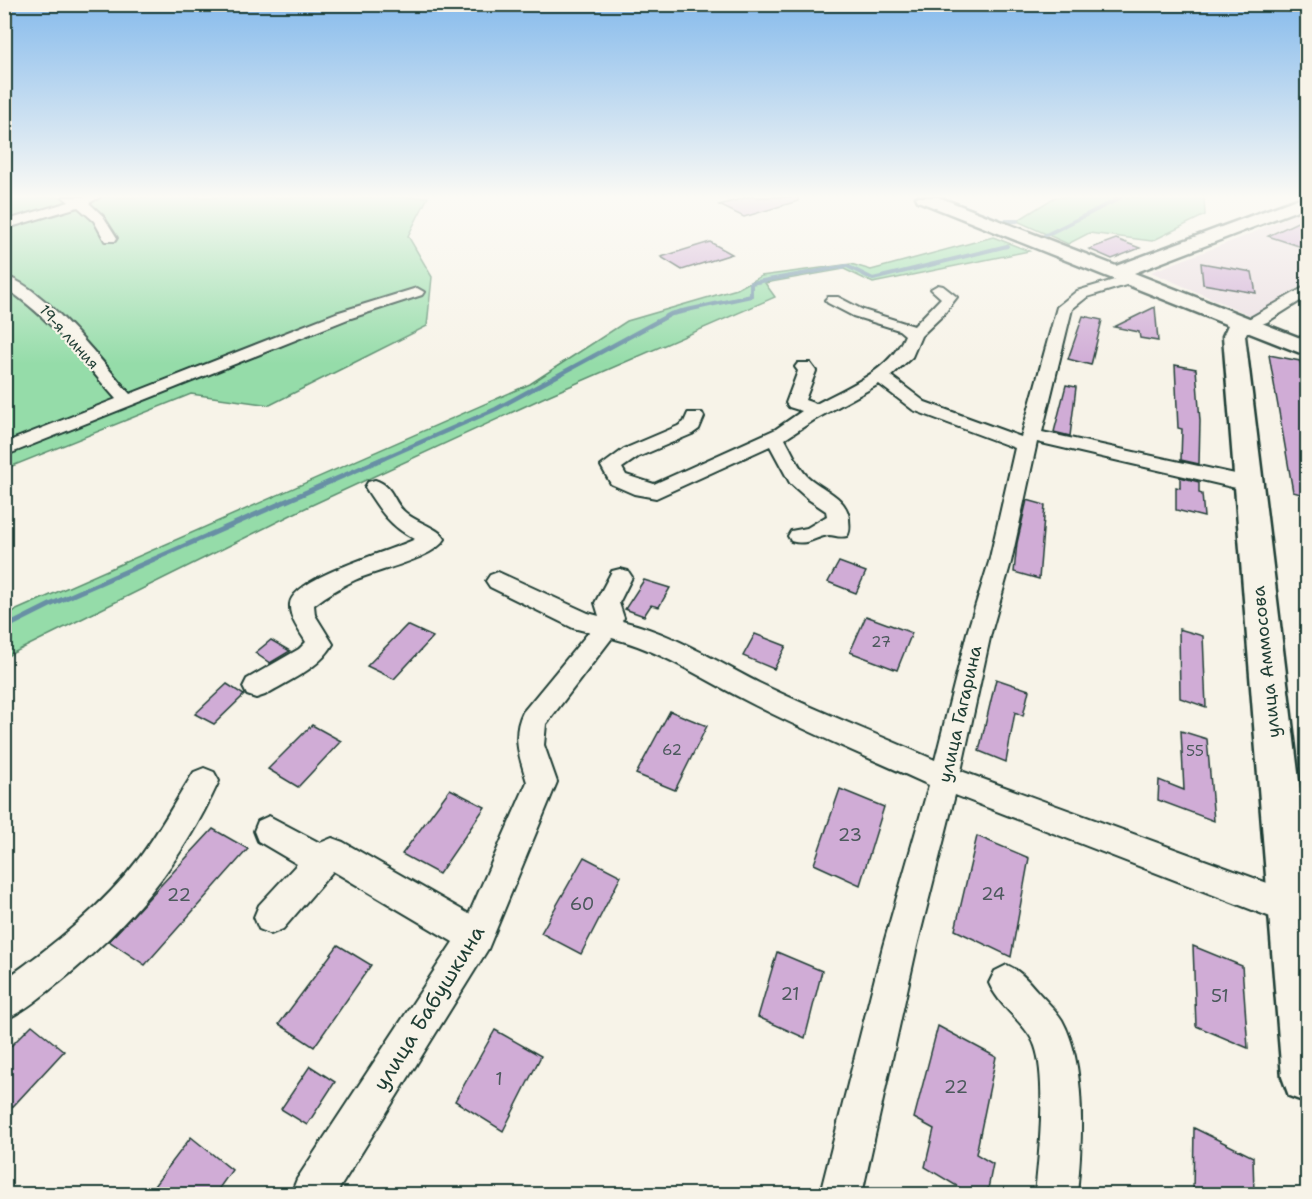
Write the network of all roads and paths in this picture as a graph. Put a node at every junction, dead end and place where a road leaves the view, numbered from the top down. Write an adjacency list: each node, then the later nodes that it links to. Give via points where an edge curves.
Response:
1 (1066, 253): 3 (street)
2 (1180, 253): 3 (street, улица Гагарина)
3 (1124, 276): 9 (street); 18 (street, улица Гагарина, via 1082,294 1065,307)
4 (4, 280): 14 (street, 19-я линия, via 55,319)
5 (938, 289): 10 (street, via 949,297)
6 (1308, 289): 9 (street)
7 (417, 292): 14 (street, via 342,316)
8 (833, 300): 10 (street)
9 (1246, 325): 11 (street); 20 (street, улица Аммосова, via 1236,329 1234,336)
10 (914, 334): 13 (street, via 906,353)
11 (1308, 349)
12 (804, 367): 15 (street, via 806,378 795,403)
13 (880, 376): 15 (street); 18 (street, via 919,406)
14 (127, 401): 19 (street)
15 (818, 410): 17 (street)
16 (695, 417): 17 (street, via 685,430 611,466 618,479 656,491)
17 (774, 437): 22 (street, via 797,478 837,511 837,526)
18 (1028, 440): 20 (street); 27 (street, улица Гагарина)
19 (4, 450)
20 (1249, 484): 31 (street, улица Аммосова)
21 (375, 487): 26 (street, via 405,526 434,539 414,551 323,584 310,594 302,602 303,616 320,644 308,656)
22 (799, 536)
23 (620, 577): 25 (street, via 607,603 612,618)
24 (498, 581): 25 (street, via 582,621)
25 (607, 627): 27 (street, via 671,648 751,691); 33 (street, улица Бабушкина, via 533,720 530,745 542,782)
26 (256, 687)
27 (945, 778): 31 (street); 38 (street, улица Гагарина)
28 (204, 781): 35 (street, via 150,869 120,906)
29 (269, 831): 30 (street)
30 (321, 861): 32 (street); 33 (street, via 332,853)
31 (1299, 911): 36 (street, улица Аммосова)
32 (271, 917)
33 (476, 938): 37 (street, улица Бабушкина)
34 (1007, 983): 39 (street, via 1050,1035 1057,1062)
35 (4, 1002)
36 (1308, 1077)
37 (312, 1194)
38 (841, 1194)
39 (1056, 1194)

